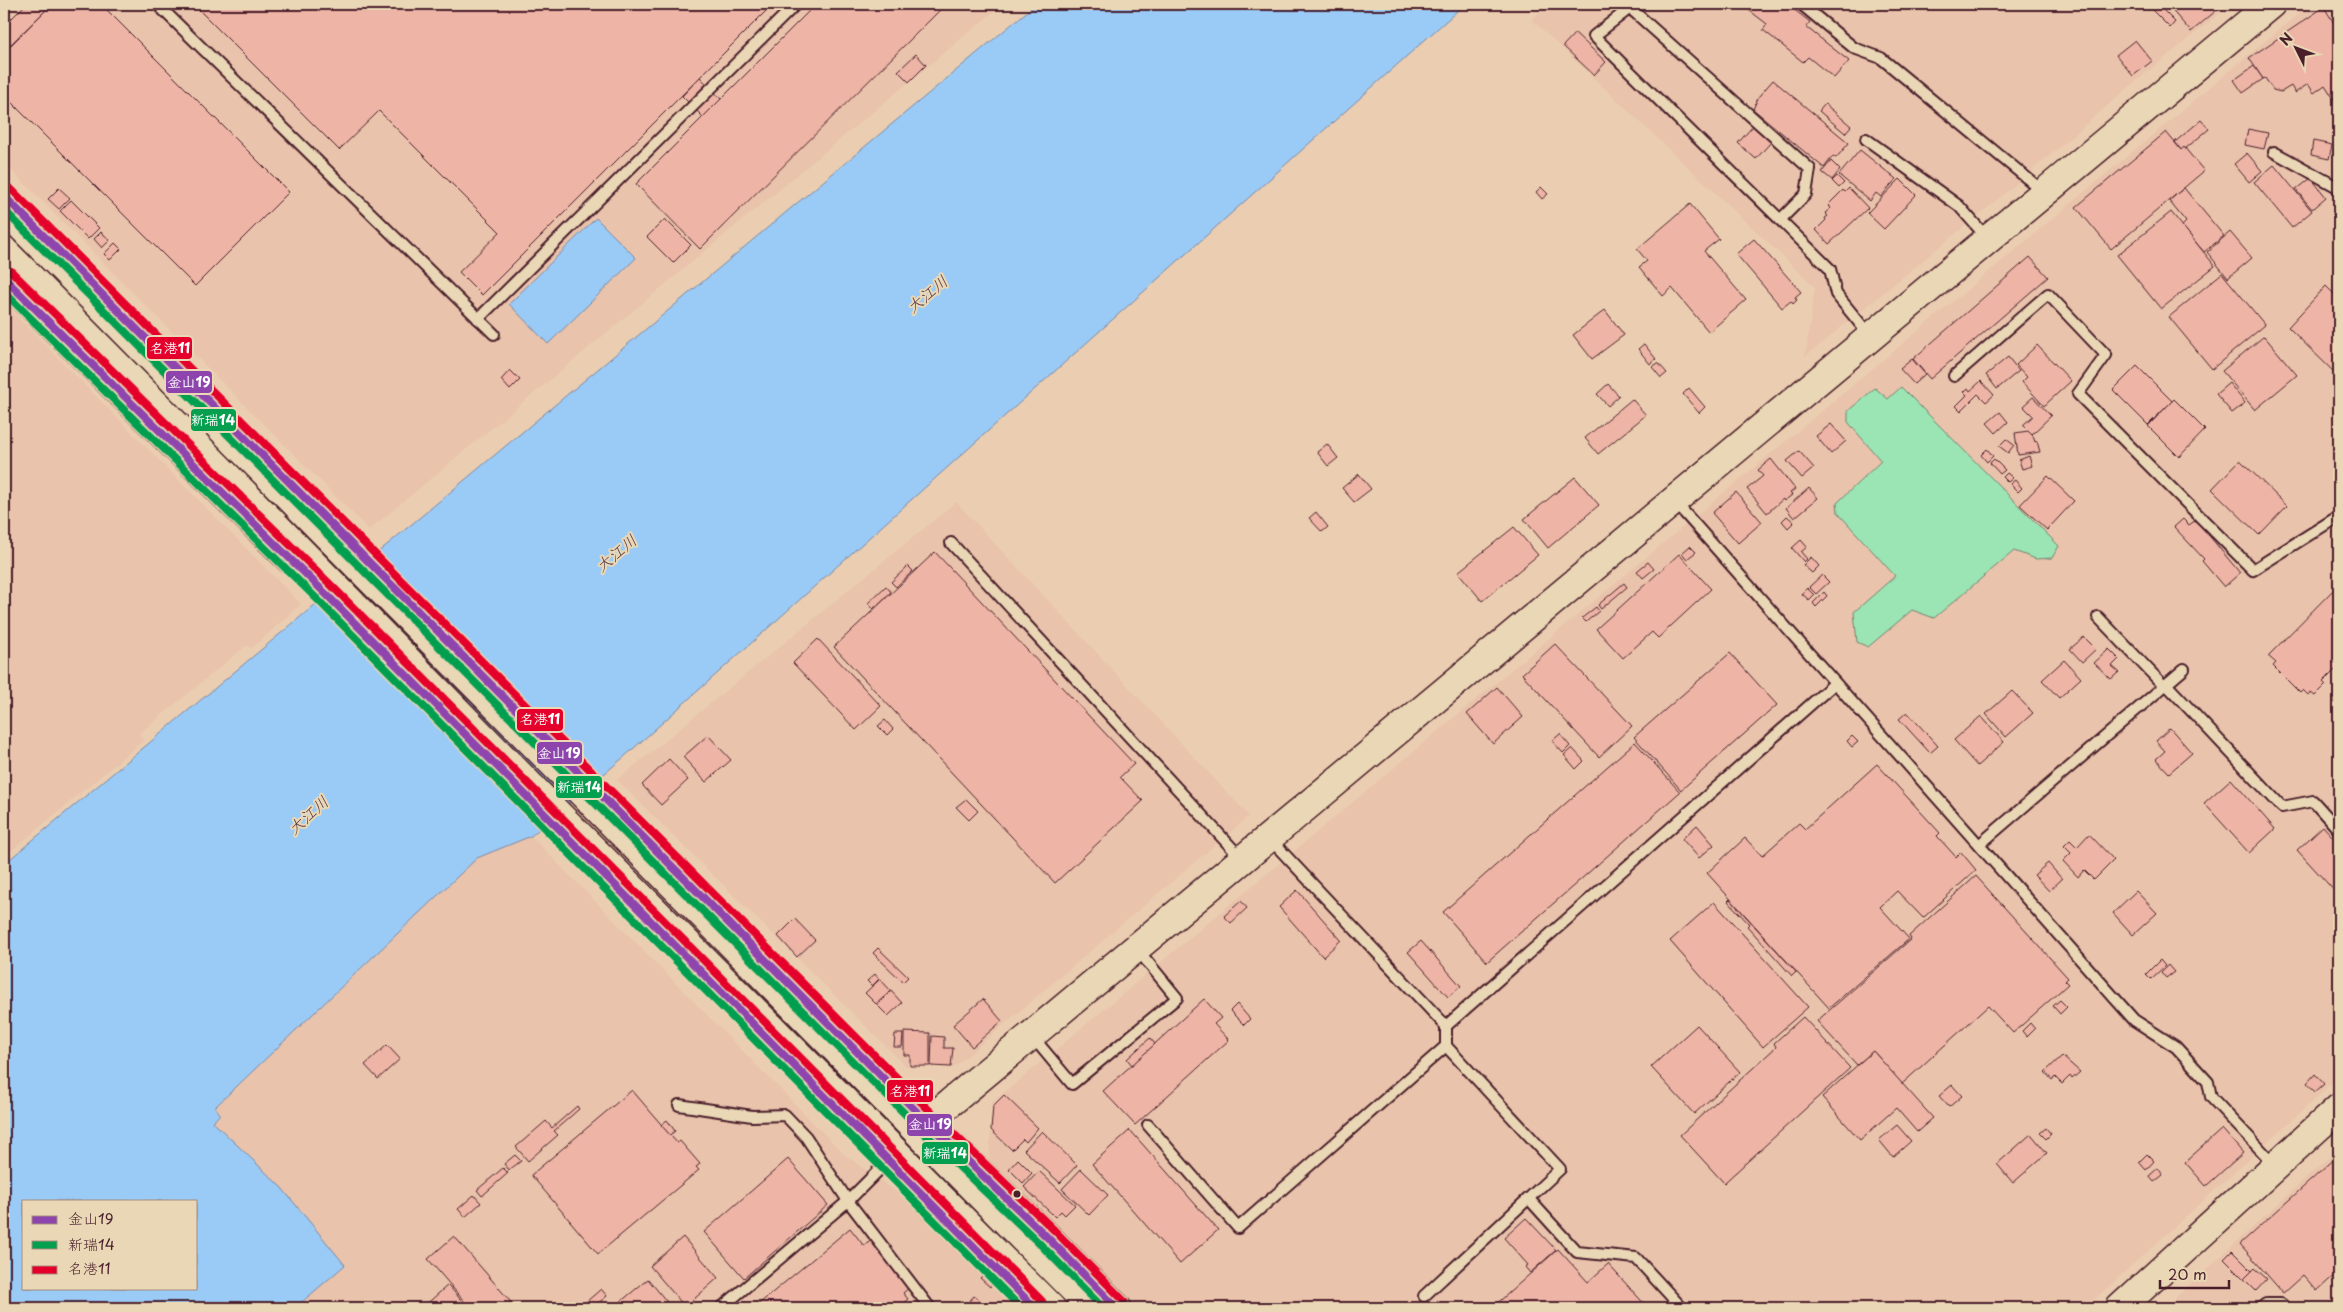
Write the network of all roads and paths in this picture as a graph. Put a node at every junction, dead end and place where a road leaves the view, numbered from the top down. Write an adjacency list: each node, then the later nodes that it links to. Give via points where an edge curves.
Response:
1 (157, 4): 15 (lane)
2 (796, 4): 15 (lane)
3 (1801, 4): 8 (lane, via 1854,48 1881,58)
4 (2271, 4): 8 (main road)
5 (1866, 139): 12 (lane, via 1959,206)
6 (2274, 152): 7 (lane)
7 (2339, 188)
8 (2046, 193): 12 (main road)
9 (4, 196): 36 (main road)
10 (4, 209): 47 (main road, bridge)
11 (1780, 220): 11 (lane, via 1766,206 1594,36 1630,8 1810,169 1806,194); 17 (lane, via 1830,270 1836,294)
12 (1989, 240): 17 (main road)
13 (4, 251): 46 (main road, bridge, via 561,818)
14 (4, 278): 38 (main road, via 325,593)
15 (478, 318): 16 (lane)
16 (494, 334)
17 (1872, 337): 19 (main road)
18 (1954, 376): 20 (lane, via 2048,294 2106,354 2078,394 2253,570)
19 (1674, 502): 24 (lane); 27 (main road)
20 (2339, 516)
21 (951, 543): 29 (lane)
22 (2098, 617): 25 (lane)
23 (2184, 668): 25 (lane)
24 (1835, 683): 28 (lane); 31 (lane)
25 (2165, 685): 26 (lane, via 2282,806 2313,801); 28 (lane)
26 (2339, 830)
27 (1269, 838): 29 (main road); 31 (lane)
28 (1979, 845): 39 (lane, via 2134,1020 2176,1047 2208,1082 2210,1098)
29 (1243, 860): 30 (main road)
30 (1136, 948): 32 (main road); 32 (lane, via 1177,998 1072,1084)
31 (1446, 1026): 33 (lane)
32 (1032, 1035): 36 (main road)
33 (1446, 1046): 37 (lane, via 1238,1228); 40 (lane, via 1560,1169)
34 (679, 1105): 41 (lane, via 752,1116 785,1115 806,1137)
35 (2339, 1108): 39 (main road)
36 (926, 1122): 38 (lane); 48 (main road)
37 (1148, 1125)
38 (889, 1159): 41 (lane); 45 (main road)
39 (2276, 1166): 50 (main road)
40 (1529, 1199): 42 (lane); 49 (lane, via 1577,1252 1636,1258)
41 (848, 1201): 43 (lane); 44 (lane)
42 (1424, 1296)
43 (721, 1308)
44 (930, 1308)
45 (1035, 1308)
46 (1051, 1308)
47 (1092, 1308)
48 (1117, 1308)
49 (1682, 1308)
50 (2120, 1308)
51 (2261, 1308): 52 (lane, via 2266,1304 2281,1304)
52 (2286, 1308)

